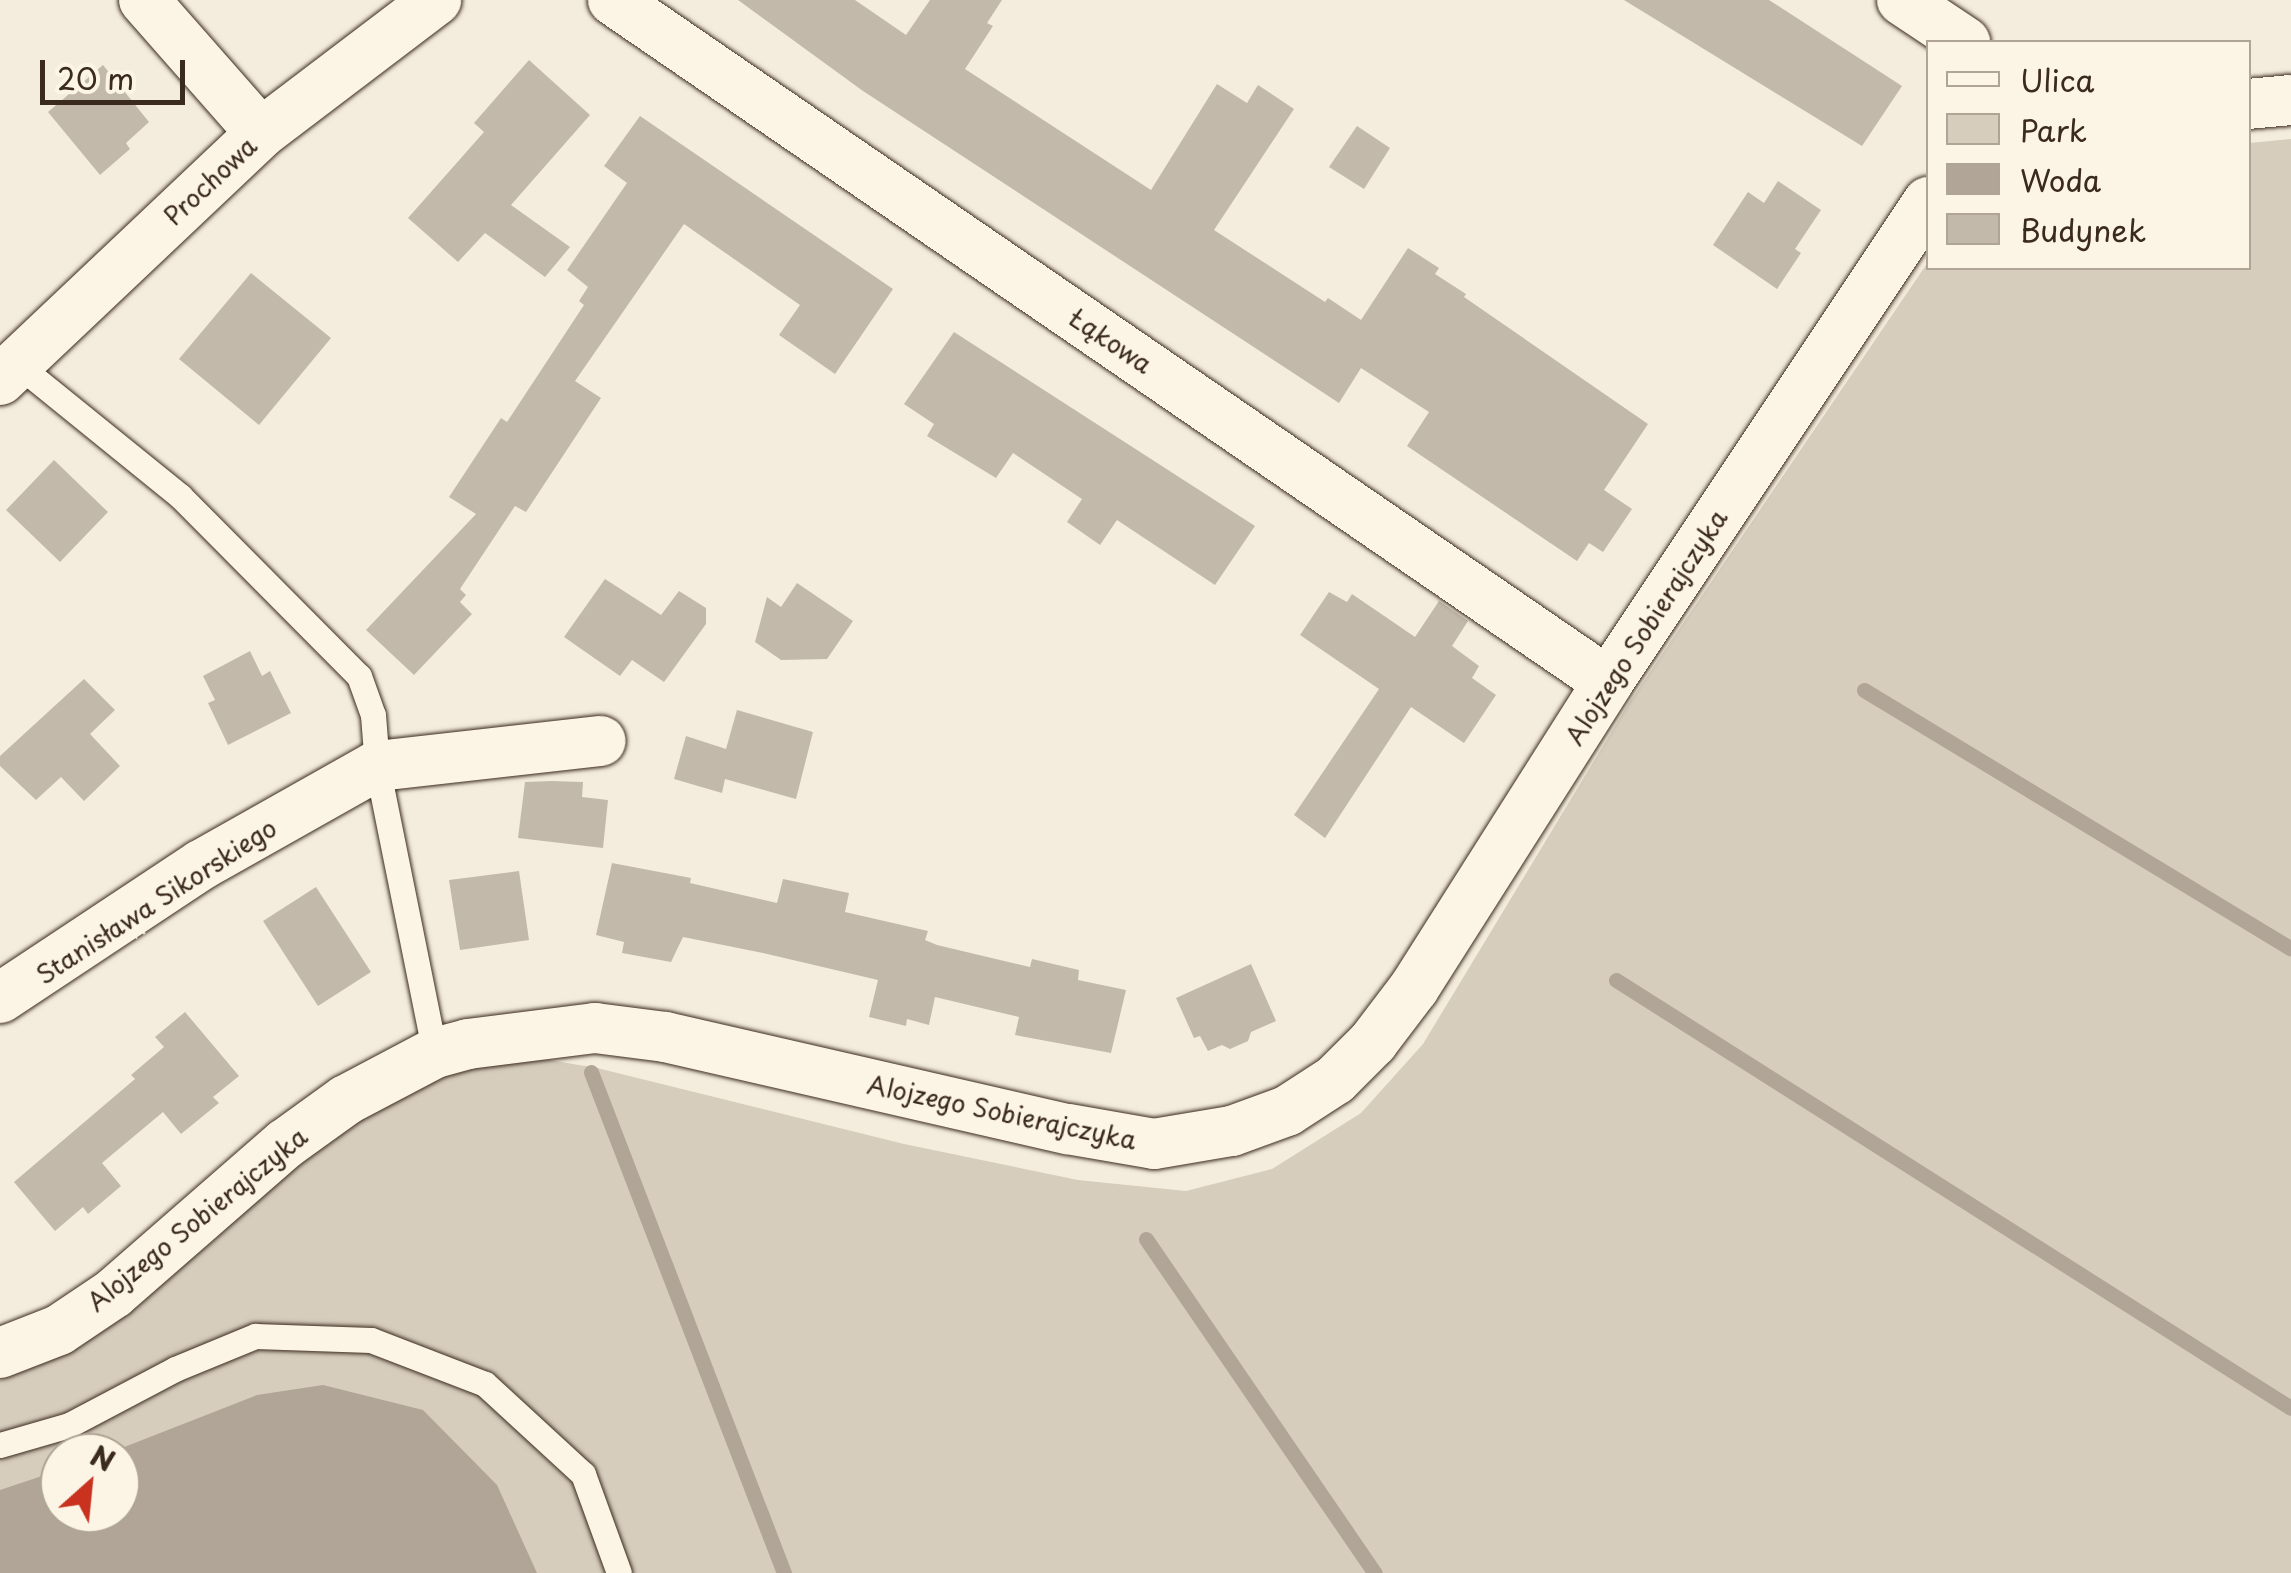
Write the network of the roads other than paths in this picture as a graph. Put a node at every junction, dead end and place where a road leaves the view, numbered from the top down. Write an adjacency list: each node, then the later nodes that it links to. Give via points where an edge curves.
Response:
1 (144, 0): 8 (street)
2 (436, 0): 8 (street, Prochowa)
3 (613, 0): 11 (street, Łąkowa)
4 (1902, 0): 5 (street)
5 (1962, 40)
6 (2291, 100): 7 (street)
7 (2251, 104)
8 (262, 133): 10 (street, Prochowa)
9 (1926, 205): 11 (street, Alojzego Sobierajczyka)
10 (8, 372): 13 (lane, via 180,496 360,676 373,715)
11 (1608, 682): 15 (street, Alojzego Sobierajczyka, via 1373,1042 1335,1080 1287,1111 1232,1131 1154,1144 665,1037 595,1028)
12 (600, 741): 13 (street, Stanisława Sikorskiego)
13 (377, 766): 14 (street, Stanisława Sikorskiego, via 200,865); 15 (lane)
14 (0, 998)
15 (435, 1053): 16 (street, Alojzego Sobierajczyka, via 346,1100 285,1144 114,1293 59,1330)
16 (0, 1354)
17 (0, 1445): 18 (lane, via 68,1425 254,1336 371,1340 485,1384 583,1474)
18 (618, 1573)

